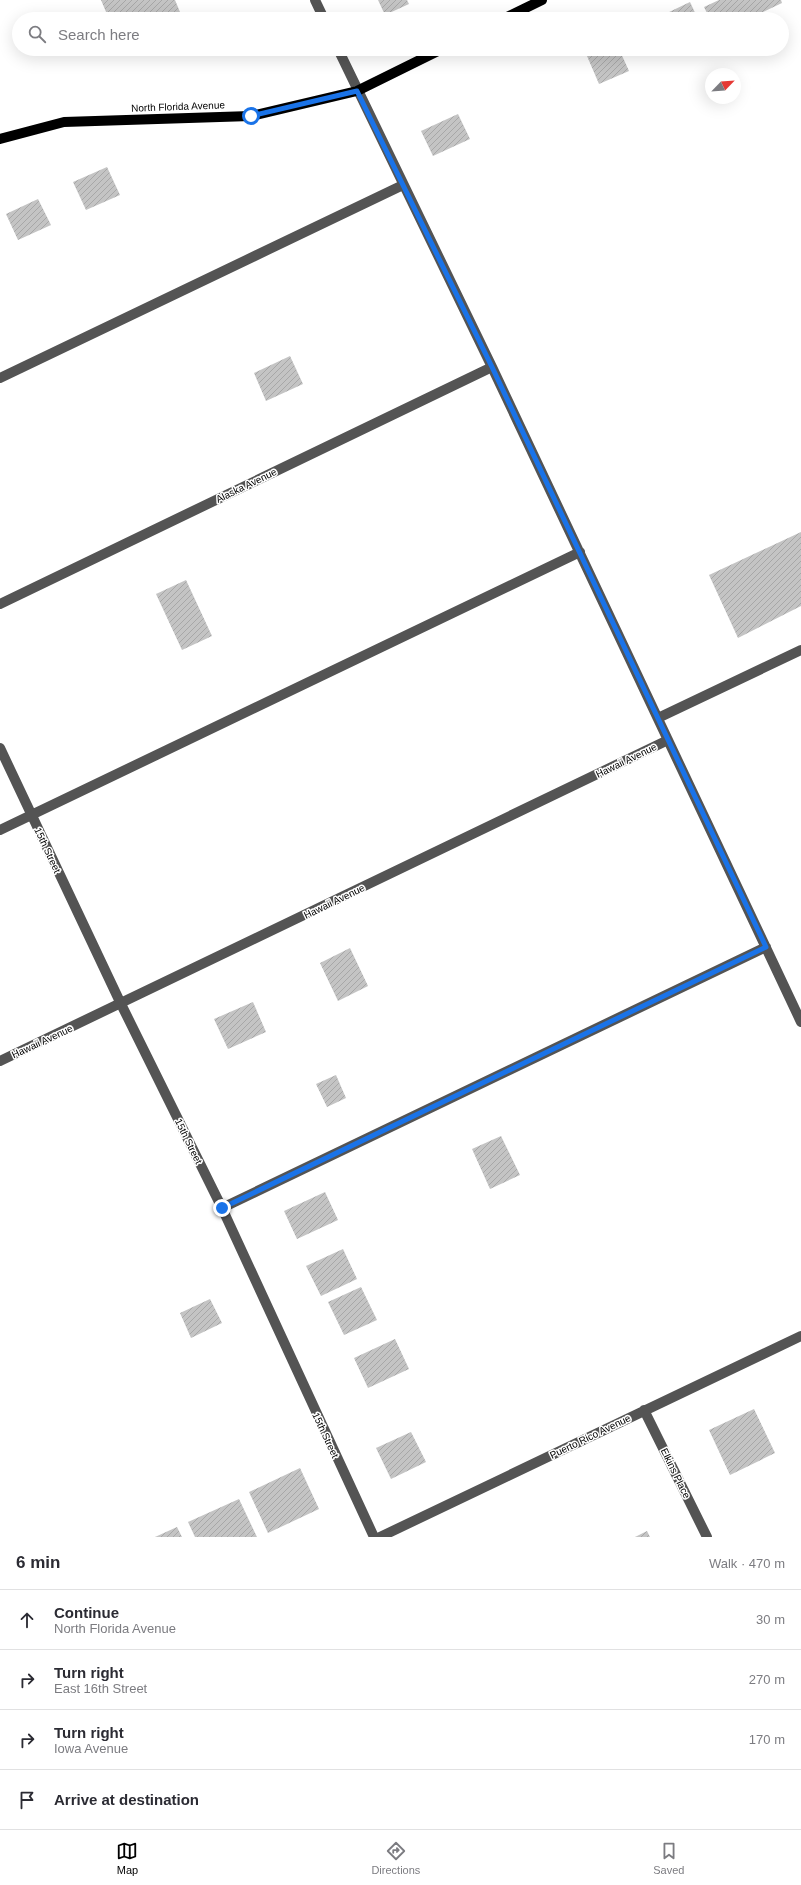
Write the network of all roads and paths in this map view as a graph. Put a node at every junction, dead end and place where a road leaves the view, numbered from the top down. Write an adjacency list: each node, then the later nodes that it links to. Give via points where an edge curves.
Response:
1 (315, 0): 3 (street)
2 (542, 0): 4 (main road)
3 (321, 12)
4 (518, 12)
5 (341, 56): 7 (street)
6 (428, 56): 7 (main road, North Florida Avenue)
7 (357, 91): 8 (main road, North Florida Avenue, via 251,116 64,122); 9 (street)
8 (0, 139)
9 (403, 185): 10 (street); 11 (street)
10 (492, 367): 12 (street); 13 (street, Alaska Avenue)
11 (0, 378)
12 (580, 552): 15 (street); 18 (street)
13 (0, 604)
14 (801, 650): 15 (street)
15 (658, 718): 16 (street)
16 (668, 740): 20 (street); 21 (street, Hawaii Avenue)
17 (0, 748): 18 (street, 15th Street)
18 (32, 815): 19 (street); 21 (street, 15th Street)
19 (0, 830)
20 (766, 947): 22 (street); 24 (street)
21 (121, 1004): 23 (street, Hawaii Avenue); 24 (street, 15th Street)
22 (801, 1022)
23 (0, 1061)
24 (222, 1208): 27 (street, 15th Street)
25 (801, 1336): 26 (street, Puerto Rico Avenue)
26 (644, 1410): 28 (street, Puerto Rico Avenue); 29 (street, Elkins Place)
27 (374, 1537)
28 (380, 1537)
29 (707, 1537)

